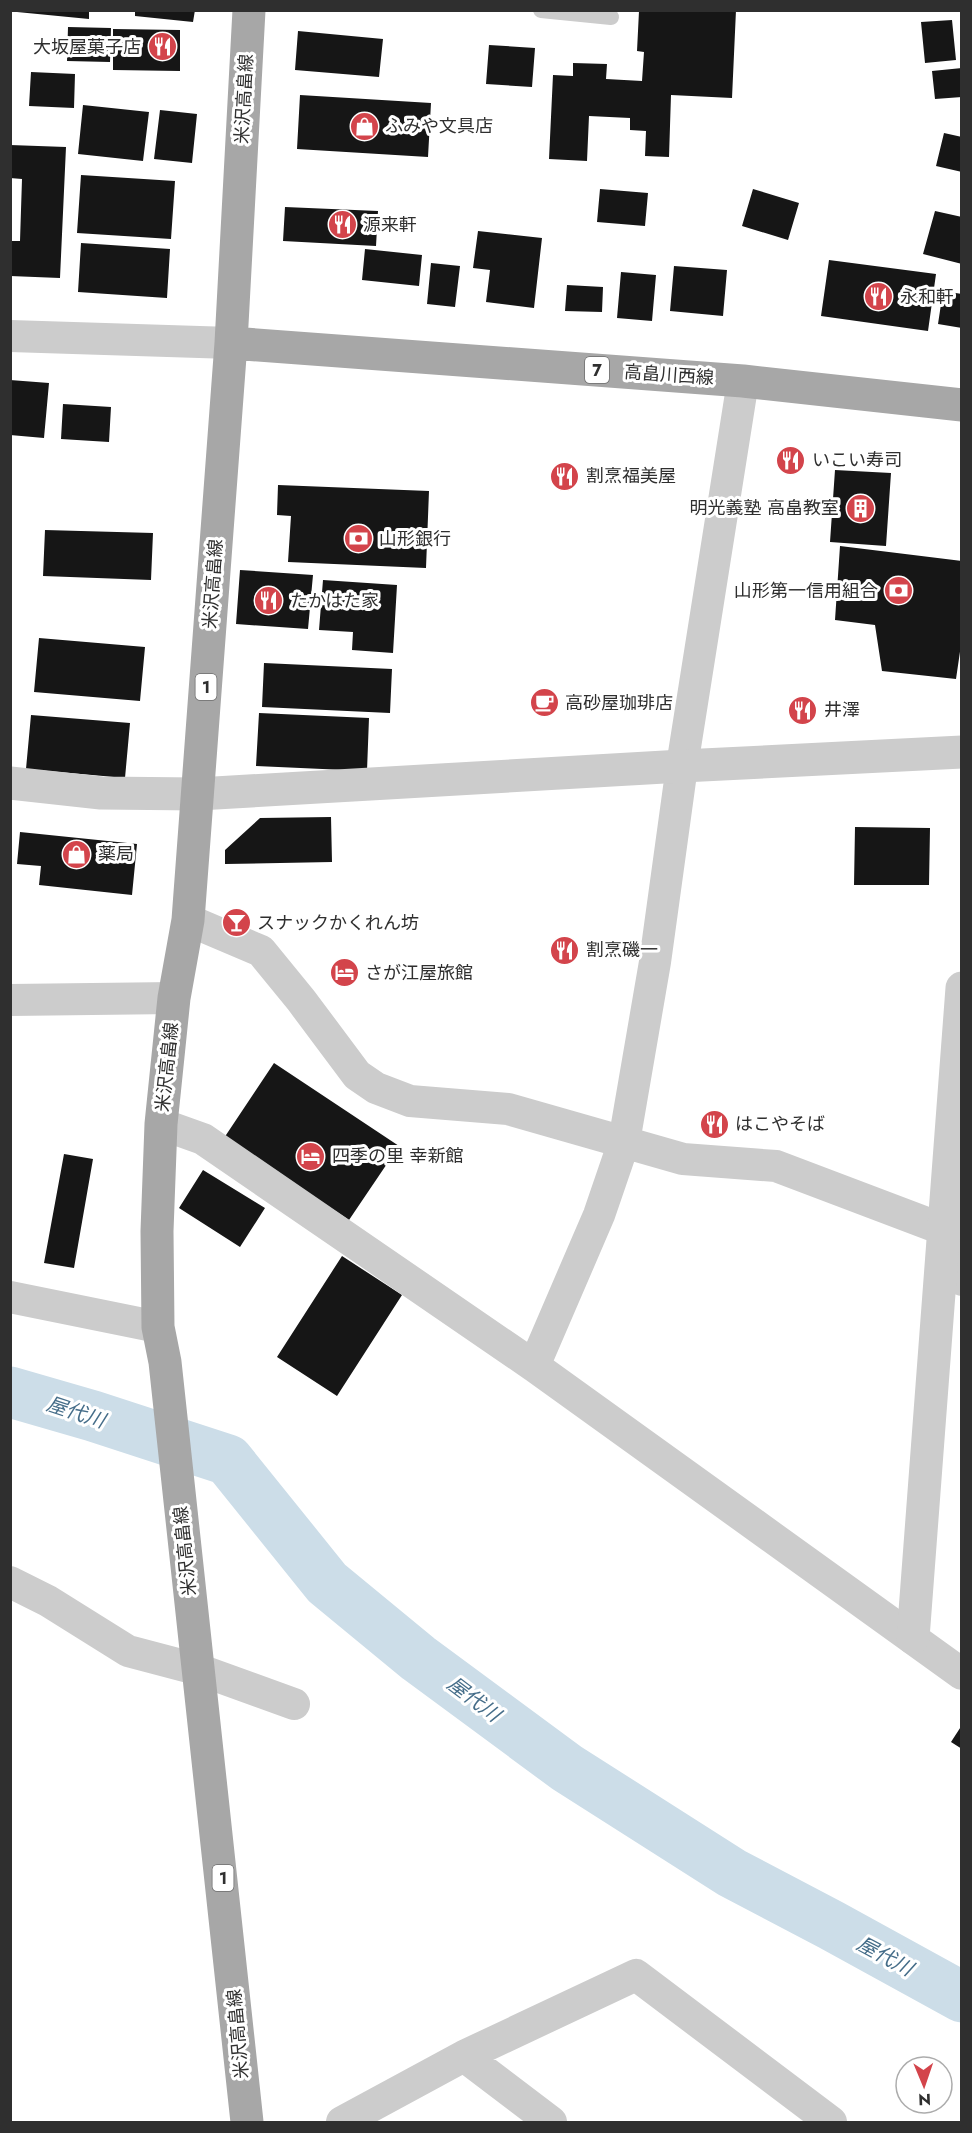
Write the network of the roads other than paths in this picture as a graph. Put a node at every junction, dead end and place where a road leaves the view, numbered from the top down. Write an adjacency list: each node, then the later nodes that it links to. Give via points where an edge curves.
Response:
1 (249, 10): 5 (main road, 米沢高畠線 / 1)
2 (541, 10): 3 (lane)
3 (611, 17)
4 (10, 336): 5 (street)
5 (231, 343): 6 (main road, 高畠川西線 / 7); 11 (main road, 米沢高畠線 / 1)
6 (742, 381): 7 (main road, 高畠川西線 / 7); 9 (street)
7 (962, 405)
8 (962, 752): 9 (street)
9 (682, 766): 11 (street); 17 (street, via 655,962)
10 (10, 783): 11 (street, via 101,793)
11 (198, 794): 12 (main road, 米沢高畠線 / 1)
12 (189, 920): 14 (main road, 米沢高畠線 / 1); 17 (street, via 261,951 357,1075 376,1088 410,1101 508,1109)
13 (962, 988): 18 (street)
14 (174, 998): 15 (street); 16 (main road, 米沢高畠線 / 1)
15 (10, 1000)
16 (161, 1124): 21 (main road, 米沢高畠線 / 1, via 156,1231); 22 (street, via 203,1139)
17 (624, 1142): 18 (street, via 683,1160 776,1166); 22 (street, via 599,1215)
18 (953, 1229): 19 (street); 24 (street)
19 (962, 1280)
20 (10, 1297): 21 (street)
21 (158, 1327): 25 (main road, 米沢高畠線 / 1)
22 (534, 1366): 24 (street)
23 (10, 1582): 25 (street, via 128,1651)
24 (913, 1638): 26 (street)
25 (200, 1670): 27 (street); 29 (main road, 米沢高畠線 / 1)
26 (962, 1674)
27 (294, 1704)
28 (464, 2056): 30 (street); 31 (street); 32 (street, via 636,1975)
29 (247, 2122)
30 (342, 2122)
31 (551, 2122)
32 (831, 2122)

